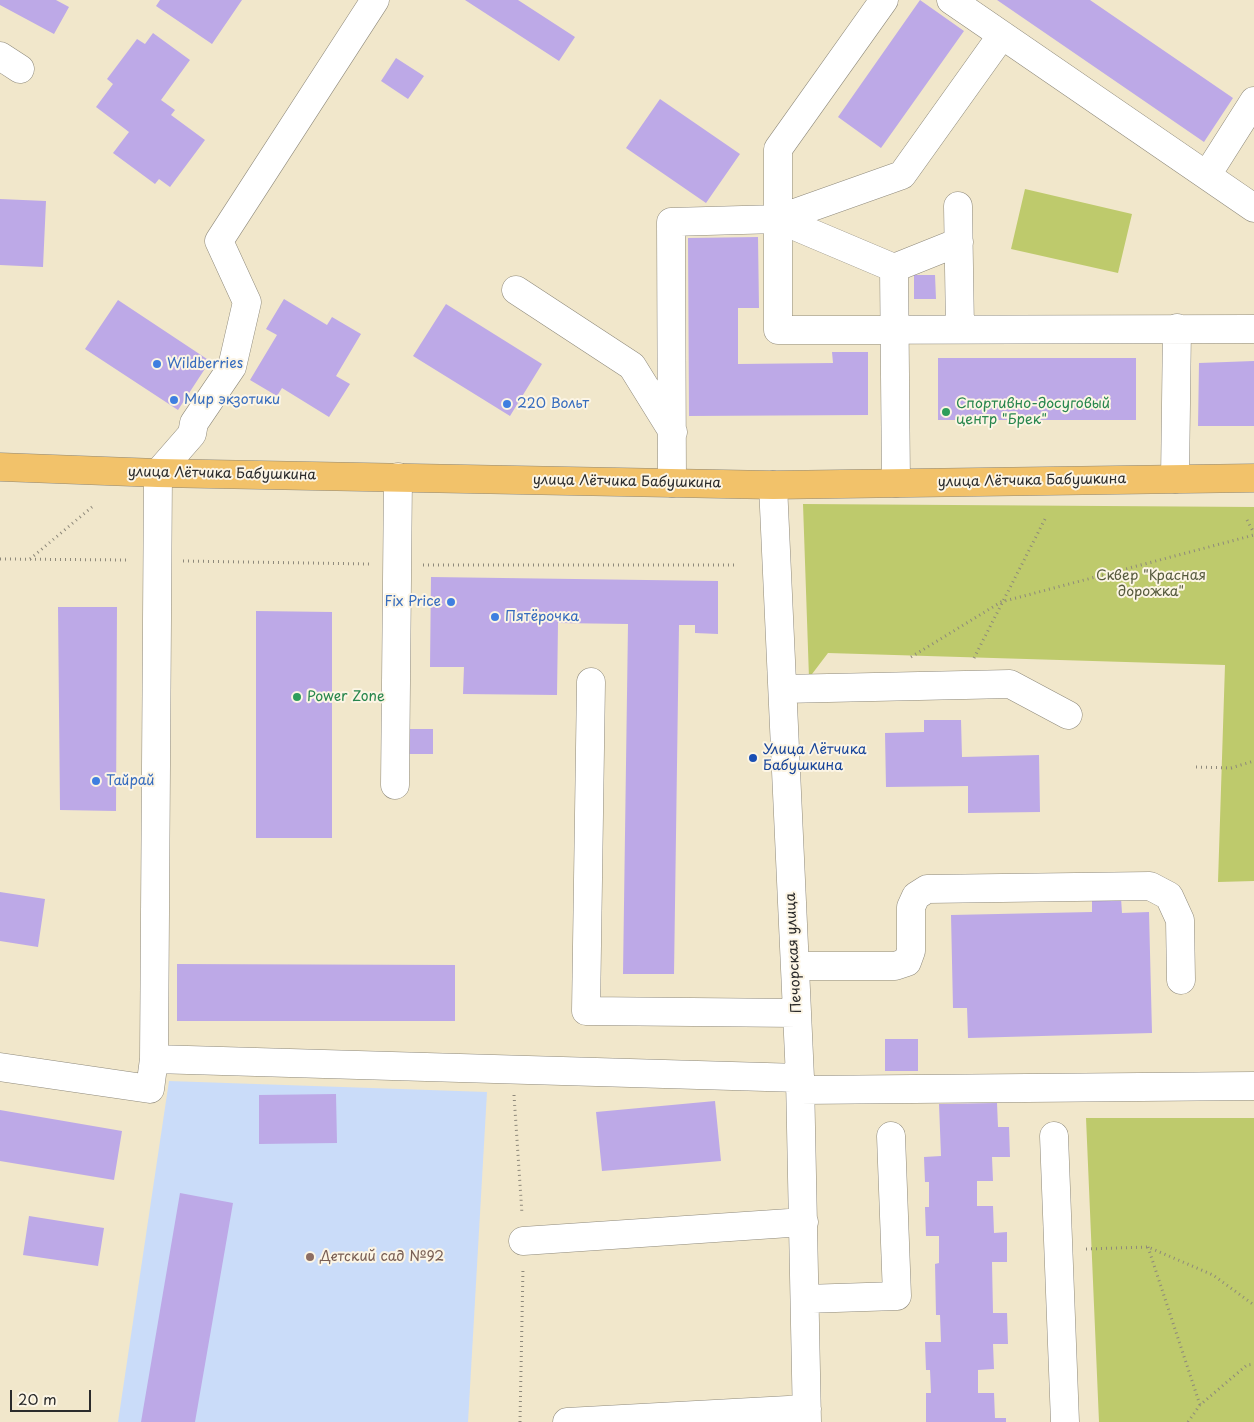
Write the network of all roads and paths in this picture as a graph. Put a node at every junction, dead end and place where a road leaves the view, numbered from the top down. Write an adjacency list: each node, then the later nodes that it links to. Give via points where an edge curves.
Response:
1 (375, 0): 19 (street, via 219,241 247,302 232,366 194,423 192,434)
2 (884, 0): 9 (street, via 778,149)
3 (951, 0): 4 (street)
4 (1002, 35): 6 (street); 9 (street, via 902,175)
5 (1254, 102): 6 (street)
6 (1207, 175): 8 (street)
7 (958, 206): 10 (street)
8 (1254, 208)
9 (778, 219): 11 (street); 14 (street, via 778,330); 17 (street, via 672,222)
10 (960, 242): 11 (street); 15 (street)
11 (894, 268): 14 (street)
12 (516, 290): 17 (street, via 632,366)
13 (1176, 328): 15 (street); 16 (street); 22 (street)
14 (894, 329): 15 (street); 23 (street)
15 (960, 329)
16 (1254, 329)
17 (672, 432): 24 (street)
18 (0, 467): 19 (main road, улица Лётчика Бабушкина)
19 (158, 474): 20 (main road, улица Лётчика Бабушкина); 43 (street)
20 (398, 477): 24 (main road, улица Лётчика Бабушкина); 39 (street)
21 (1254, 478): 22 (main road, улица Лётчика Бабушкина)
22 (1176, 479): 23 (main road, улица Лётчика Бабушкина)
23 (896, 483): 25 (main road, улица Лётчика Бабушкина)
24 (672, 484): 25 (main road, улица Лётчика Бабушкина)
25 (773, 485): 35 (street, Печорская улица)
26 (92, 507): 30 (path)
27 (1045, 519): 31 (path)
28 (1246, 520): 29 (path)
29 (1254, 534): 31 (path)
30 (30, 559)
31 (1001, 602): 32 (path); 34 (path)
32 (903, 662)
33 (591, 682): 42 (street, via 586,1011)
34 (960, 686): 35 (street); 36 (street, via 1010,684)
35 (783, 689): 40 (street, Печорская улица)
36 (1068, 715)
37 (1254, 761): 38 (path, via 1231,768)
38 (1196, 767)
39 (394, 785)
40 (795, 966): 41 (street, via 895,966 907,962 911,951 911,907 916,896 927,889 1150,886 1170,896 1180,920); 42 (street, Печорская улица)
41 (1181, 980)
42 (797, 1013): 45 (street, Печорская улица)
43 (154, 1059): 44 (street, via 150,1090); 45 (street)
44 (0, 1067)
45 (800, 1084): 46 (street); 49 (street, Печорская улица)
46 (1254, 1086)
47 (891, 1136): 53 (street, via 897,1296)
48 (1054, 1136): 52 (street)
49 (804, 1222): 50 (street); 53 (street, Печорская улица)
50 (524, 1241)
51 (1148, 1247): 52 (path); 54 (path, via 1212,1275); 56 (path)
52 (1058, 1250): 59 (street)
53 (805, 1299): 57 (street, Печорская улица)
54 (1254, 1305)
55 (1254, 1364): 56 (path, via 1247,1365)
56 (1200, 1405): 60 (path)
57 (807, 1415): 58 (street)
58 (567, 1422)
59 (1065, 1422)
60 (1188, 1422)

